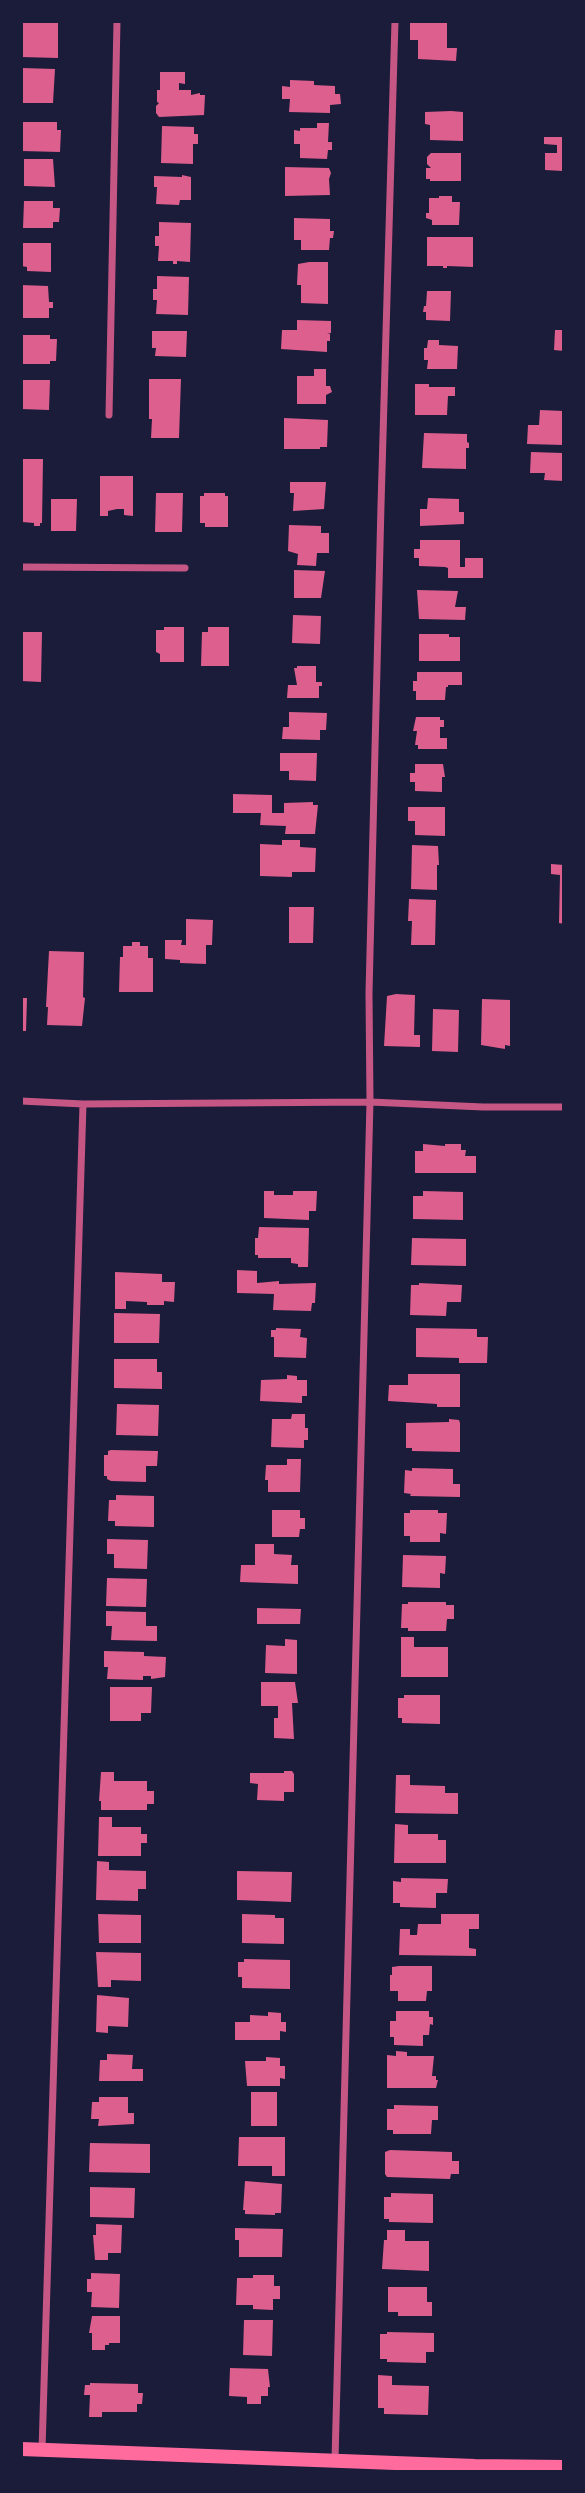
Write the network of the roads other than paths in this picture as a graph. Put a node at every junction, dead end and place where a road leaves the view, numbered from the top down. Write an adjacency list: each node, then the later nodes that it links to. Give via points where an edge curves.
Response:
1 (117, 21): 3 (street)
2 (395, 21): 7 (street, via 369,993)
3 (109, 415)
4 (21, 567): 5 (street)
5 (184, 568)
6 (21, 1101): 8 (street)
7 (370, 1102): 8 (street); 9 (street); 12 (street)
8 (83, 1104): 11 (street)
9 (564, 1107)
10 (21, 2449): 11 (main road)
11 (42, 2449): 12 (main road)
12 (335, 2460): 14 (main road)
13 (564, 2468): 14 (main road)
14 (475, 2469)

